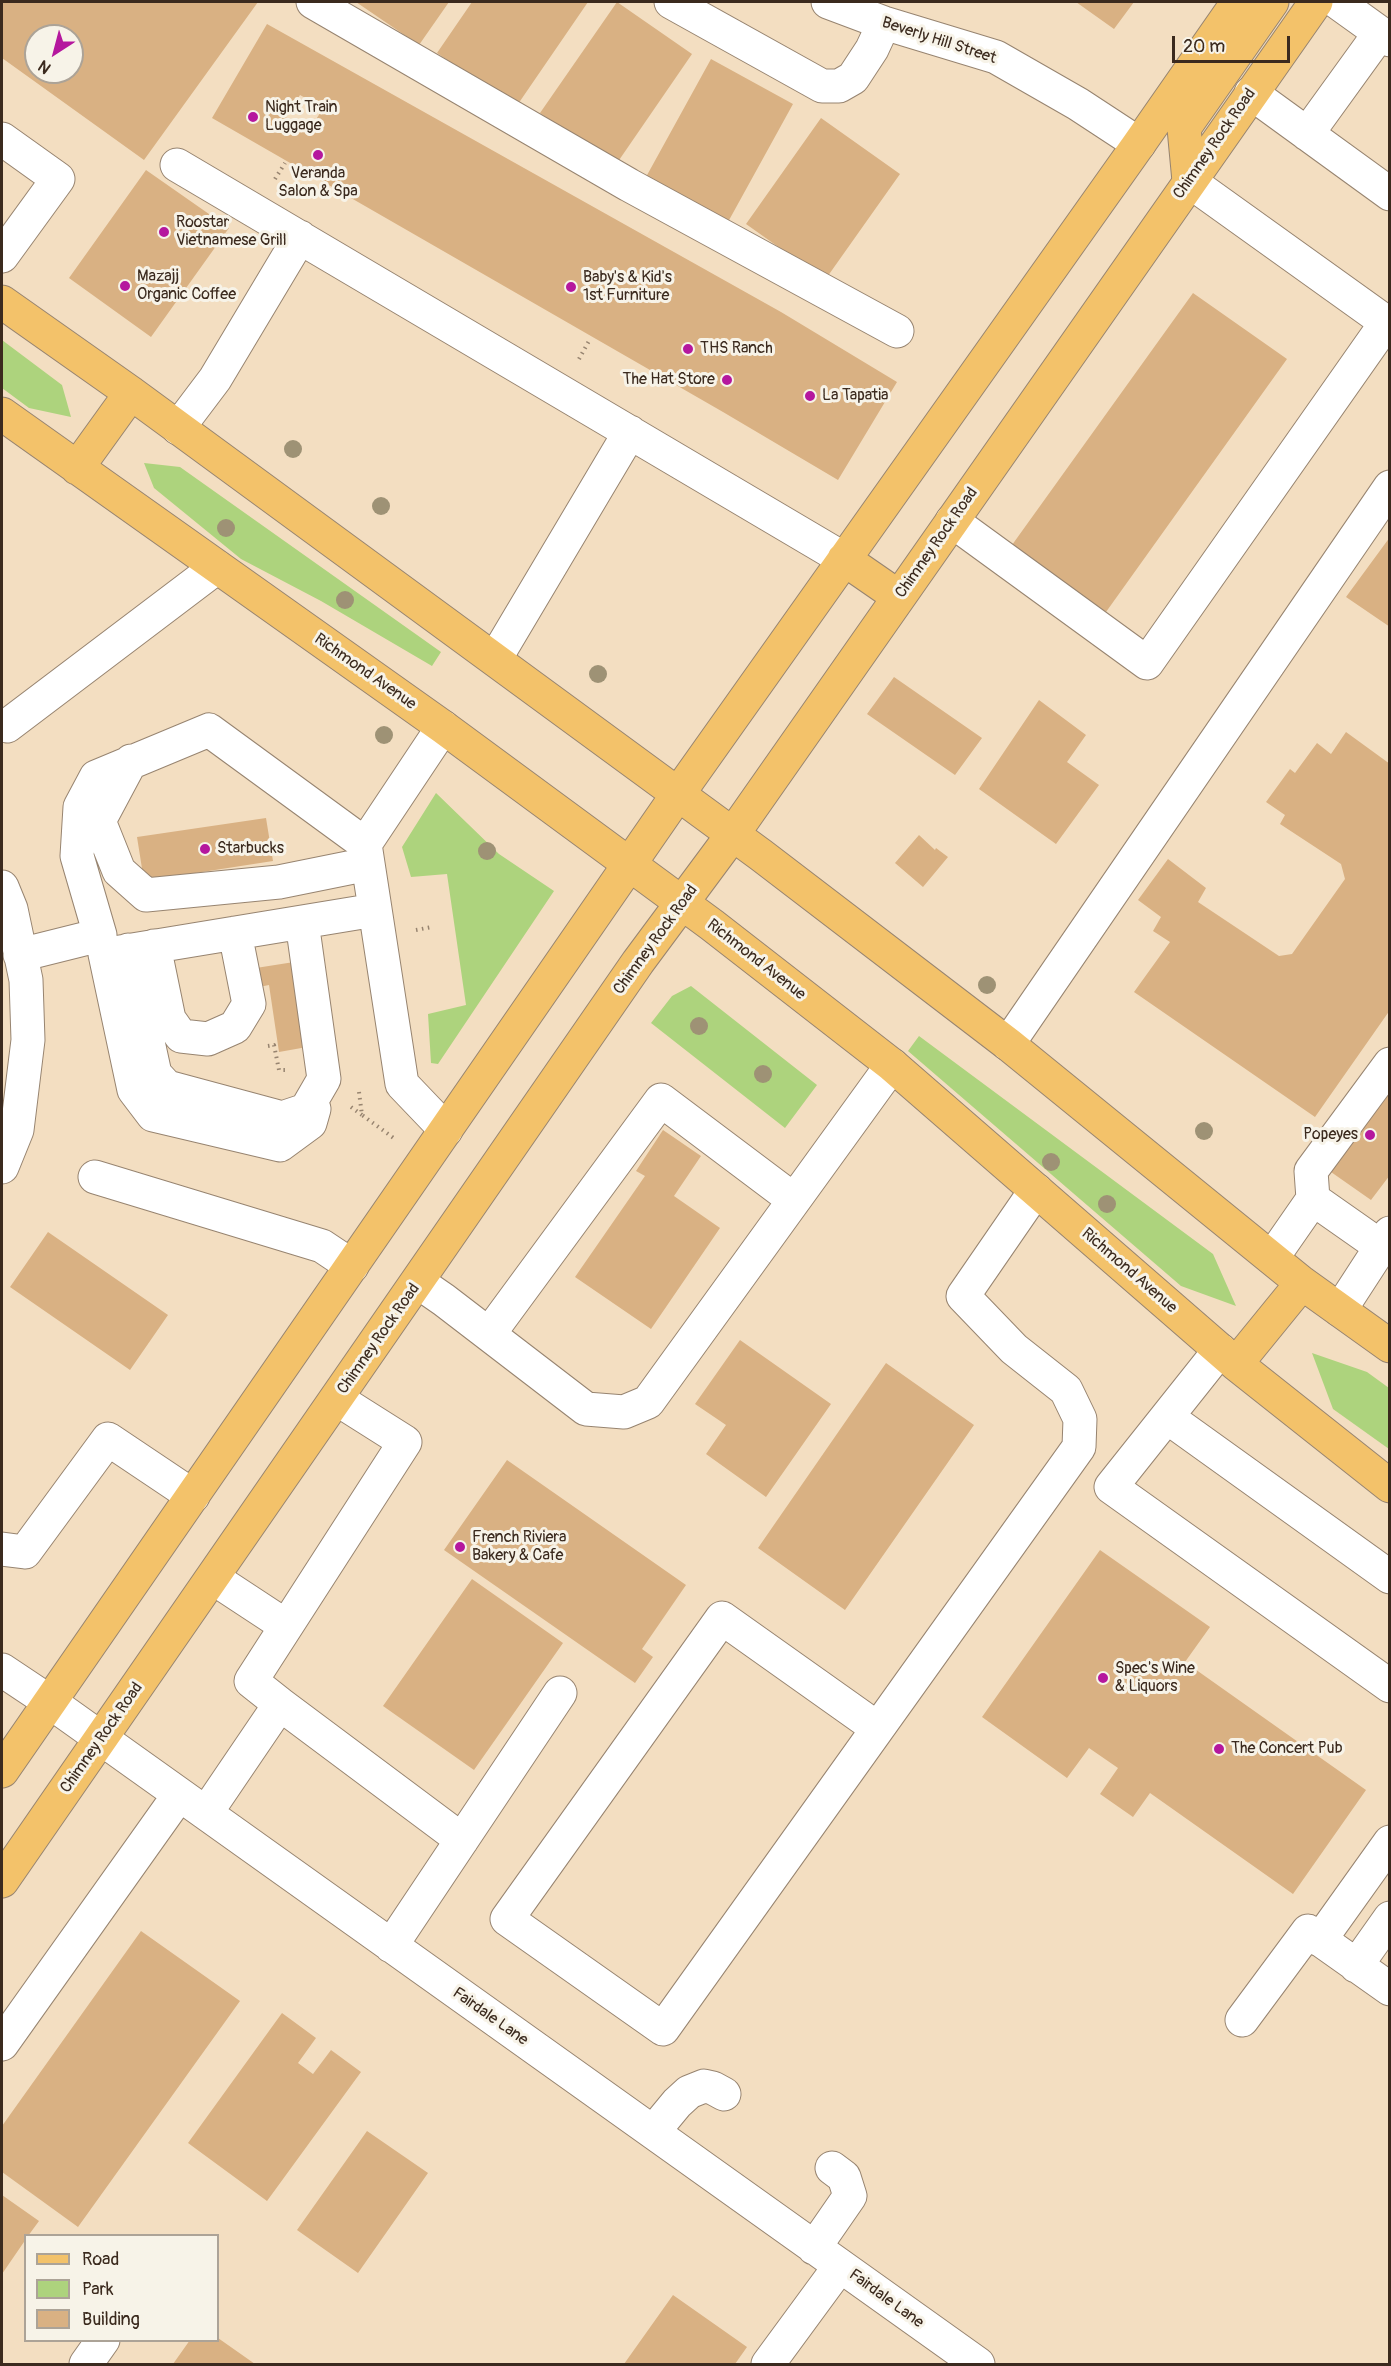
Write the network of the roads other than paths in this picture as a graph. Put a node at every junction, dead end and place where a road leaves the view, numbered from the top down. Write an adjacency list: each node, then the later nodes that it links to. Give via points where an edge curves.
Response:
1 (313, 2): 21 (street, via 629,185)
2 (671, 2): 8 (street, via 822,86 839,86 854,78)
3 (828, 2): 8 (street, Beverly Hill Street)
4 (1238, 2): 13 (main road)
5 (1272, 2): 15 (main road, via 1184,128)
6 (1316, 2): 10 (main road, Chimney Rock Road)
7 (1337, 2): 9 (street)
8 (885, 23): 13 (street, Beverly Hill Street, via 996,57)
9 (1385, 36): 11 (street)
10 (1251, 93): 11 (street); 15 (main road, Chimney Rock Road)
11 (1307, 134): 16 (street)
12 (2, 139): 18 (street, via 58,179)
13 (1139, 144): 29 (main road)
14 (177, 165): 17 (street)
15 (1189, 181): 20 (street); 28 (main road, Chimney Rock Road)
16 (1389, 194)
17 (300, 237): 24 (street, via 215,379); 25 (street)
18 (2, 256)
19 (2, 302): 22 (main road)
20 (1388, 324): 28 (street, via 1147,663)
21 (897, 331)
22 (131, 393): 24 (main road); 26 (main road)
23 (2, 414): 26 (main road, Richmond Avenue)
24 (178, 428): 32 (main road)
25 (630, 432): 29 (street); 32 (street)
26 (77, 468): 30 (main road, Richmond Avenue)
27 (1389, 487): 48 (street)
28 (952, 521): 31 (main road, Chimney Rock Road)
29 (844, 559): 31 (main road); 36 (main road)
30 (217, 567): 33 (street); 34 (main road, Richmond Avenue)
31 (899, 597): 37 (main road, Chimney Rock Road)
32 (495, 659): 36 (main road)
33 (7, 726)
34 (443, 727): 38 (street); 39 (main road, Richmond Avenue)
35 (131, 761): 38 (street, via 209,730); 38 (street, via 99,820 119,871 146,895 279,882); 45 (street, via 96,777 80,807 77,856)
36 (678, 794): 37 (main road); 39 (main road)
37 (733, 834): 41 (main road, Chimney Rock Road); 48 (main road)
38 (367, 854): 42 (street)
39 (631, 864): 41 (main road, Richmond Avenue); 51 (main road)
40 (2, 887): 46 (street, via 11,909)
41 (683, 903): 50 (main road, Richmond Avenue); 61 (main road, Chimney Rock Road, via 638,962)
42 (375, 910): 43 (street); 51 (street, via 402,1084)
43 (302, 922): 44 (street); 45 (street, via 324,1078 310,1123 280,1145 153,1114 134,1090)
44 (235, 933): 45 (street); 45 (street, via 249,1004 235,1027 208,1039 181,1036)
45 (122, 947): 46 (street)
46 (20, 955): 47 (street, via 26,980)
47 (14, 1024): 52 (street, via 28,1040 17,1130)
48 (1008, 1044): 58 (main road)
49 (1389, 1064): 55 (street, via 1311,1171)
50 (892, 1065): 54 (main road, Richmond Avenue); 56 (street)
51 (446, 1130): 59 (main road)
52 (2, 1167)
53 (95, 1177): 59 (street, via 322,1246)
54 (1036, 1190): 66 (main road, Richmond Avenue); 80 (street, via 963,1296 1014,1349 1066,1390 1080,1419 1079,1448)
55 (1313, 1199): 57 (street); 58 (street)
56 (794, 1200): 64 (street, via 648,1402 624,1412 586,1409); 64 (street, via 661,1100)
57 (1385, 1240): 60 (street)
58 (1272, 1258): 62 (main road)
59 (352, 1266): 70 (main road)
60 (1375, 1277): 63 (street)
61 (418, 1282): 64 (street); 67 (main road, Chimney Rock Road)
62 (1302, 1283): 63 (main road); 66 (main road)
63 (1340, 1310): 65 (main road)
64 (489, 1334)
65 (1389, 1346)
66 (1228, 1357): 68 (street); 69 (main road, Richmond Avenue)
67 (337, 1399): 73 (main road, Chimney Rock Road); 74 (street, via 405,1442)
68 (1167, 1417): 72 (street); 76 (street, via 1111,1488)
69 (1389, 1486)
70 (193, 1496): 71 (street, via 108,1439 25,1552); 78 (main road)
71 (2, 1549)
72 (1389, 1577)
73 (213, 1578): 74 (street); 81 (main road, Chimney Rock Road)
74 (286, 1626): 79 (street, via 251,1681)
75 (2, 1670): 78 (street, Fairdale Lane)
76 (1389, 1686)
77 (560, 1693): 85 (street)
78 (50, 1702): 81 (street, Fairdale Lane); 82 (main road)
79 (280, 1704): 84 (street); 85 (street)
80 (877, 1728): 80 (street, via 663,2029 507,1919 722,1618)
81 (102, 1739): 83 (street, Fairdale Lane); 87 (main road, Chimney Rock Road)
82 (2, 1771)
83 (179, 1795): 84 (street, Fairdale Lane); 94 (street)
84 (206, 1813): 90 (street, Fairdale Lane)
85 (462, 1840): 90 (street)
86 (1389, 1842): 89 (street)
87 (2, 1881)
88 (1389, 1918): 91 (street)
89 (1320, 1940): 91 (street); 93 (street, via 1308,1931)
90 (391, 1946): 96 (street, Fairdale Lane)
91 (1356, 1966): 92 (street)
92 (1389, 1989)
93 (1242, 2020)
94 (2, 2044)
95 (724, 2094): 96 (street, via 704,2086 689,2092)
96 (653, 2132): 98 (street, Fairdale Lane)
97 (832, 2168): 98 (street, via 844,2177 850,2196)
98 (827, 2257): 101 (street); 102 (street, Fairdale Lane)
99 (102, 2342): 100 (street)
100 (86, 2364)
101 (768, 2364)
102 (978, 2364)

